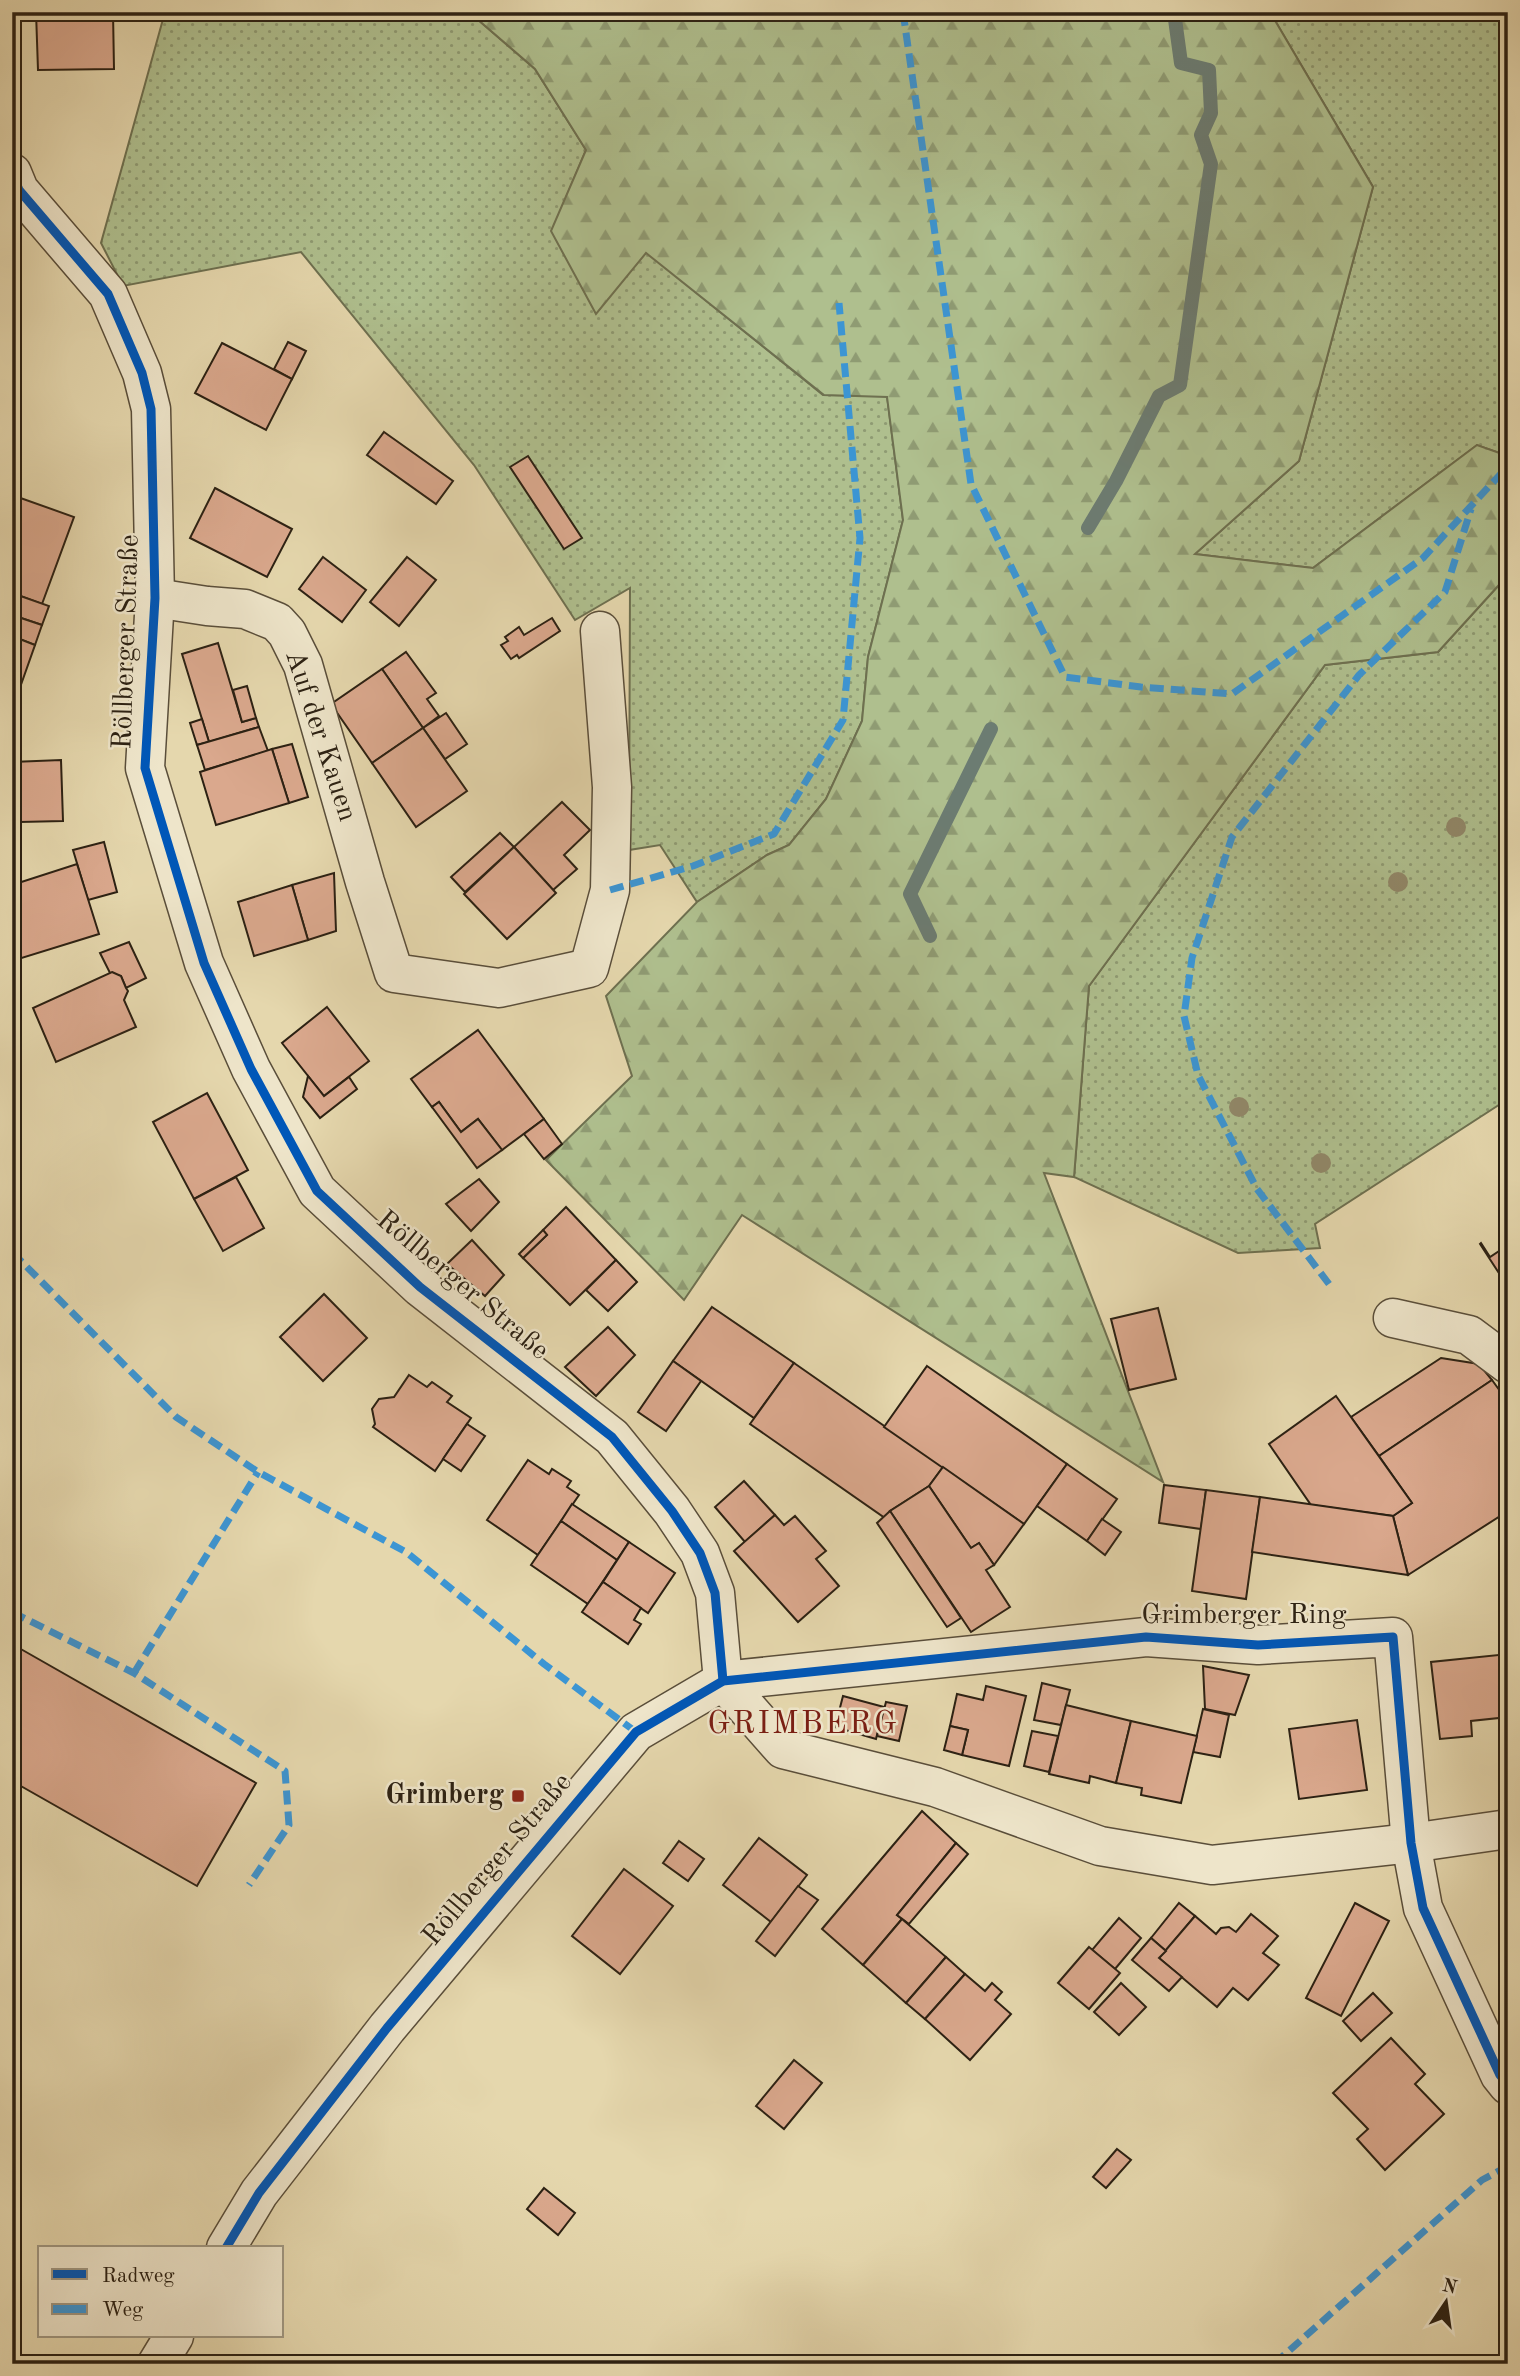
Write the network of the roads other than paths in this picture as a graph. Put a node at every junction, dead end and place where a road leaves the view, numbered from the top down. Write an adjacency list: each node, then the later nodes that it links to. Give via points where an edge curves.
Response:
1 (14, 184): 2 (street, Röllberger Straße, via 108,294 142,373 151,410)
2 (155, 598): 3 (street, Auf der Kauen, via 245,608 277,622 287,633 303,665 394,973 499,988 589,968 610,890 612,787); 6 (street, Röllberger Straße, via 145,768 204,963 251,1069 317,1191 420,1287 612,1437 672,1511 700,1553 715,1593)
3 (600, 631)
4 (1393, 1318): 5 (street, via 1469,1335)
5 (1508, 1364)
6 (723, 1681): 8 (street, via 783,1749 935,1787 1100,1846 1212,1865); 8 (street, Grimberger Ring, via 1146,1637 1258,1644 1393,1637); 10 (street, Röllberger Straße, via 636,1732 387,2028 259,2193)
7 (1508, 1829): 8 (street)
8 (1411, 1843): 9 (street, via 1423,1908)
9 (1508, 2085)
10 (227, 2246)
11 (173, 2338): 12 (street)
12 (157, 2364)

